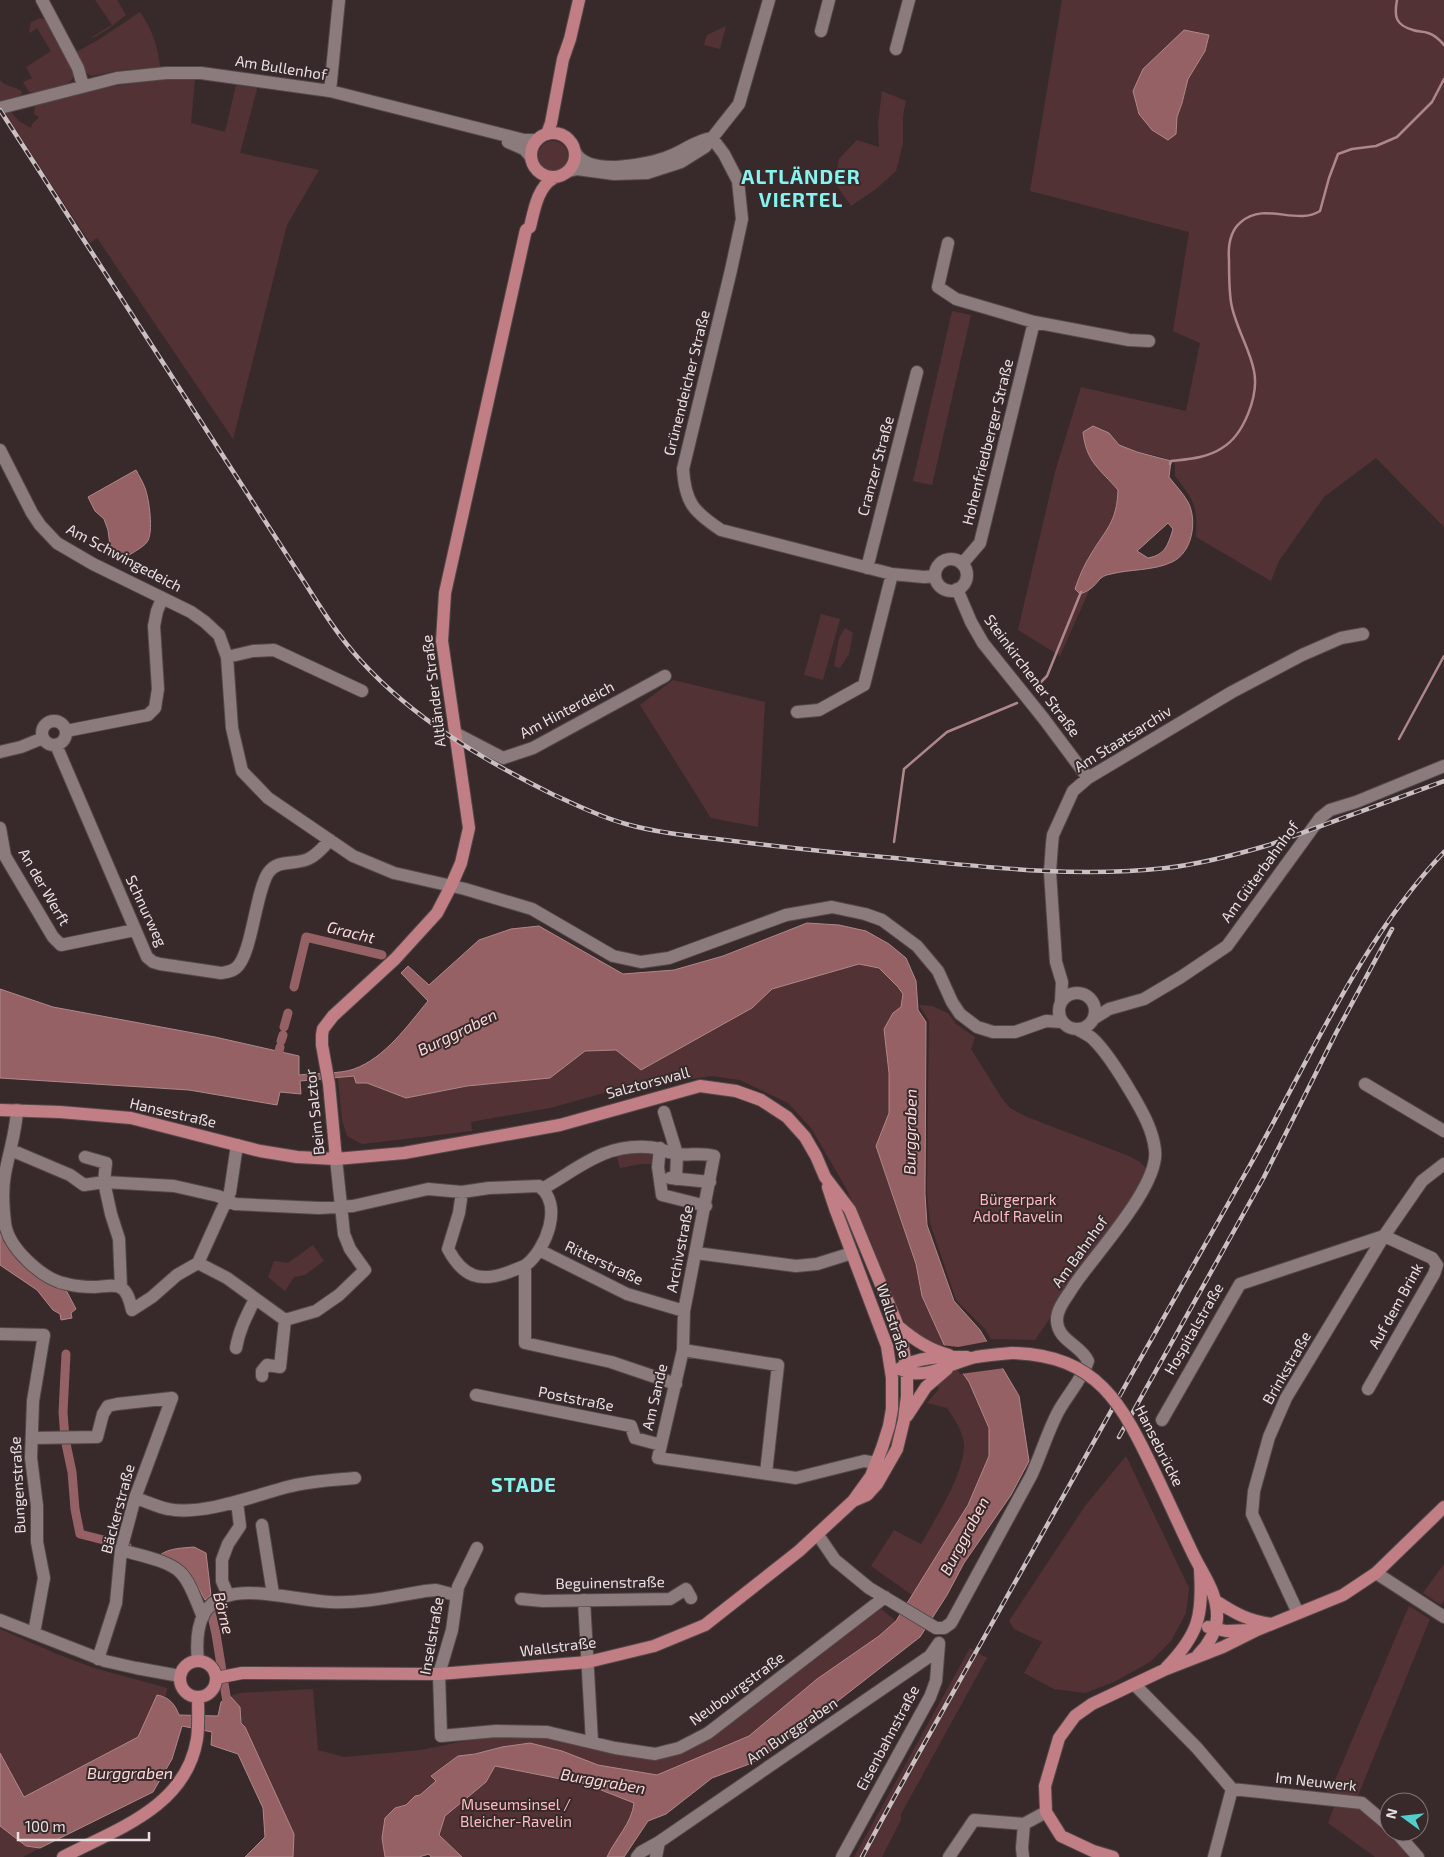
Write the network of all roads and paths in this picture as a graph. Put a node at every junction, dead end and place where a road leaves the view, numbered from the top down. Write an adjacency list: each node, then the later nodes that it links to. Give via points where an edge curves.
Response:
1 (42, 0): 10 (street, via 78,68)
2 (339, 0): 11 (street)
3 (580, 0): 8 (main road)
4 (769, 0): 16 (street, via 739,104)
5 (829, 0): 7 (street)
6 (909, 0): 9 (street)
7 (821, 31)
8 (570, 39): 14 (main road, via 560,113); 15 (main road, via 562,59 551,122)
9 (896, 49)
10 (83, 86): 11 (street, Am Bullenhof, via 133,76 192,72); 12 (street, Am Bullenhof)
11 (330, 91): 13 (street, Am Bullenhof)
12 (0, 108)
13 (470, 127): 15 (street, Am Bullenhof, via 527,141); 18 (street, Am Bullenhof, via 521,148)
14 (562, 135): 15 (main road, via 554,133); 17 (main road, via 572,143)
15 (542, 137): 18 (main road, via 532,148)
16 (712, 138): 17 (street, via 701,139 664,159 623,167 585,162); 20 (street, via 686,160 653,172); 29 (street, Grünendeicher Straße, via 738,181 742,219 683,469 684,488 692,506 721,530)
17 (575, 152): 20 (main road, via 574,162)
18 (531, 157): 19 (main road)
19 (536, 170): 21 (main road); 22 (main road, Altländer Straße, via 537,180 523,226)
20 (568, 171): 21 (main road)
21 (554, 178): 22 (main road, Altländer Straße, via 544,186 530,227)
22 (526, 230): 40 (main road, Altländer Straße, via 445,593 442,641)
23 (948, 243): 24 (street, via 938,286 956,299)
24 (1034, 322): 25 (street); 28 (street, Hohenfriedberger Straße, via 980,543)
25 (1148, 341)
26 (917, 372): 29 (street, Cranzer Straße)
27 (0, 450): 33 (street, Am Schwingedeich, via 32,513 57,543)
28 (962, 564): 31 (street, via 945,560 938,566); 32 (street, via 966,577)
29 (867, 568): 30 (street, Grünendeicher Straße)
30 (892, 574): 31 (street, Grünendeicher Straße); 38 (street, via 864,685 820,710)
31 (935, 576): 32 (street, via 944,589)
32 (957, 589): 45 (street, Steinkirchener Straße, via 970,622 983,643)
33 (162, 599): 35 (street, Am Schwingedeich, via 205,622 219,635); 39 (street, via 154,626 158,689 155,708 148,715)
34 (1363, 634): 45 (street, Am Staatsarchiv, via 1341,638 1302,655 1232,692)
35 (228, 657): 37 (street, via 274,650); 47 (street, Am Schwingedeich, via 232,728 242,771 268,798)
36 (665, 676): 40 (street, Am Hinterdeich, via 533,748 503,758)
37 (362, 691)
38 (797, 712)
39 (66, 731): 41 (street, via 60,724 50,722 45,727); 42 (street, via 65,738)
40 (455, 733): 48 (main road, Altländer Straße, via 468,828 461,863)
41 (44, 738): 42 (street, via 49,744); 43 (street)
42 (56, 745): 49 (street, Schnurweg)
43 (0, 752)
44 (1444, 766): 54 (street, Am Güterbahnhof, via 1330,810 1320,818 1226,946 1144,999)
45 (1088, 778): 50 (street, Am Staatsarchiv, via 1073,791 1053,835 1050,872 1056,962)
46 (0, 828): 49 (street, An der Werft, via 5,856 53,937 61,945)
47 (330, 840): 48 (street, Am Schwingedeich, via 373,866); 49 (street, Schnurweg, via 312,858 299,863 285,863 269,872 241,963 229,972 153,962)
48 (451, 886): 55 (main road, Altländer Straße, via 437,913); 56 (street, Am Schwingedeich, via 532,909 613,956 641,962 669,958 786,915 832,907 865,914 882,920 917,946 938,971 958,1011 972,1024 993,1032 1015,1032)
49 (135, 930)
50 (1062, 982): 51 (street); 53 (street, Am Staatsarchiv)
51 (1077, 992): 52 (street); 53 (street, via 1067,995)
52 (1091, 1000): 54 (street); 57 (street, via 1095,1010)
53 (1060, 1004): 56 (street); 58 (street)
54 (1109, 1009): 57 (street, Am Güterbahnhof)
55 (333, 1016): 71 (main road, Beim Salztor, via 322,1035)
56 (1046, 1021): 58 (street)
57 (1091, 1021): 59 (street); 60 (street, Am Bahnhof)
58 (1062, 1022): 59 (street)
59 (1077, 1029): 60 (street, Am Bahnhof)
60 (1092, 1038): 135 (street, Am Bahnhof, via 1127,1085 1140,1109 1156,1151 1155,1164 1125,1220 1060,1308 1056,1319 1058,1329 1086,1356 1086,1367 1057,1415 1031,1476 950,1623)
61 (1365, 1084): 65 (street)
62 (0, 1110): 63 (main road, Hansestraße)
63 (17, 1110): 66 (main road, Hansestraße, via 131,1118); 68 (street)
64 (664, 1112): 69 (street)
65 (1444, 1131)
66 (237, 1145): 71 (main road, Hansestraße, via 297,1157); 80 (street)
67 (660, 1148): 69 (street); 73 (street); 78 (street, via 626,1148 601,1154)
68 (11, 1150): 76 (street, via 70,1174 84,1185); 90 (street, via 3,1194 5,1224 17,1250 29,1262 67,1285)
69 (677, 1154): 75 (street); 77 (street, Archivstraße, via 706,1153 714,1156)
70 (85, 1157): 76 (street, via 106,1163)
71 (336, 1159): 74 (main road, Salztorswall, via 404,1153 560,1125 706,1085 743,1093 780,1112 805,1136); 82 (street, Beim Salztor)
72 (1444, 1164): 83 (street, Brinkstraße, via 1422,1181)
73 (659, 1176): 75 (street); 81 (street, via 662,1195)
74 (825, 1177): 84 (main road, Salztorswall, via 850,1210); 87 (main road, Wallstraße)
75 (676, 1179): 77 (street)
76 (104, 1182): 80 (street, via 174,1186); 90 (street, via 119,1239)
77 (710, 1182): 81 (street, Archivstraße)
78 (542, 1189): 79 (street, via 539,1186); 85 (street, via 551,1215 548,1233)
79 (462, 1192): 82 (street, via 428,1188); 89 (street, via 448,1249 457,1262 475,1277 483,1278 499,1276)
80 (227, 1200): 82 (street, via 235,1204); 88 (street)
81 (706, 1206): 86 (street, Archivstraße)
82 (342, 1207): 93 (street, Beim Salztor, via 344,1234 365,1270 339,1295 316,1310)
83 (1384, 1236): 102 (street, Auf dem Brink, via 1432,1258 1437,1264); 105 (street, Hospitalstraße, via 1240,1284); 129 (street, Brinkstraße, via 1284,1403 1269,1437 1254,1491 1252,1514)
84 (866, 1248): 87 (main road); 94 (main road, Salztorswall)
85 (539, 1250): 89 (street); 92 (street, Ritterstraße, via 627,1294)
86 (696, 1253): 87 (street, via 796,1266); 92 (street, Archivstraße)
87 (852, 1254): 99 (main road, Wallstraße, via 889,1357)
88 (198, 1263): 90 (street, via 132,1310 126,1292); 91 (street, via 227,1278)
89 (524, 1266): 101 (street, via 525,1343 611,1362)
90 (121, 1288)
91 (255, 1299): 93 (street); 96 (street, via 244,1320)
92 (684, 1311): 97 (street, Archivstraße)
93 (285, 1320): 100 (street, via 280,1368 267,1365)
94 (898, 1326): 98 (main road, Hansebrücke); 99 (main road, Wallstraße)
95 (0, 1334): 106 (street, Bungenstraße, via 44,1335 33,1401)
96 (236, 1348)
97 (683, 1350): 101 (street, Am Sande); 109 (street, Am Sande, via 778,1365)
98 (951, 1362): 99 (main road, Hansebrücke); 104 (main road, via 926,1388); 119 (main road, Hansebrücke, bridge, via 1000,1354 1030,1354 1056,1359 1079,1369 1100,1384 1131,1423)
99 (901, 1371): 104 (main road, Wallstraße, via 907,1396); 108 (main road, Wallstraße)
100 (262, 1376)
101 (676, 1384): 107 (street, Am Sande)
102 (1368, 1389)
103 (476, 1395): 107 (street, Poststraße, via 631,1426 635,1438)
104 (904, 1420): 112 (main road, Wallstraße, via 898,1449 886,1471 867,1495)
105 (1162, 1420)
106 (32, 1438): 111 (street, Bäckerstraße, via 97,1437 105,1410 112,1405 172,1398); 137 (street, Bungenstraße, via 37,1542 44,1578)
107 (661, 1445): 109 (street, Am Sande, via 658,1458)
108 (877, 1463): 109 (street, Am Sande, via 864,1461 796,1478); 112 (main road, Wallstraße)
109 (766, 1473)
110 (355, 1478): 113 (street, via 320,1480)
111 (135, 1498): 113 (street, via 168,1509 189,1510); 118 (street, Bäckerstraße)
112 (853, 1501): 116 (main road, Wallstraße)
113 (237, 1502): 123 (street, via 240,1526 222,1560)
114 (1444, 1507): 120 (main road)
115 (262, 1525): 121 (street)
116 (818, 1535): 127 (street, via 834,1560); 144 (main road, Wallstraße, via 706,1625 654,1646)
117 (477, 1548): 122 (street, Inselstraße)
118 (122, 1550): 130 (street, via 169,1564 181,1572); 142 (street, Bäckerstraße, via 116,1602)
119 (1200, 1568): 128 (main road, Hansebrücke); 134 (main road, Hansebrücke, via 1202,1595)
120 (1376, 1573): 129 (main road, via 1343,1595); 131 (street)
121 (274, 1594): 122 (street, via 331,1602 436,1590); 123 (street, via 250,1592)
122 (455, 1595): 146 (street, Inselstraße, via 452,1630)
123 (222, 1598): 130 (street)
124 (521, 1598): 126 (street, Beguinenstraße)
125 (691, 1598): 126 (street, Beguinenstraße, via 686,1589 670,1599)
126 (584, 1600): 144 (street)
127 (890, 1600): 135 (street); 152 (street, Neubourgstraße, via 708,1733 679,1748 655,1754)
128 (1216, 1601): 133 (main road, via 1251,1620); 138 (main road, Hansebrücke, via 1217,1619)
129 (1298, 1613): 133 (main road)
130 (205, 1614): 143 (street, via 196,1638)
131 (1444, 1617)
132 (0, 1620): 137 (street)
133 (1271, 1624): 136 (main road)
134 (1197, 1625): 138 (main road); 145 (main road, via 1190,1639)
135 (937, 1627): 139 (street, Eisenbahnstraße)
136 (1257, 1630): 138 (main road); 140 (main road)
137 (34, 1633): 142 (street)
138 (1213, 1633): 140 (main road); 141 (main road)
139 (939, 1643): 157 (street, Am Burggraben, via 930,1656); 162 (street, Eisenbahnstraße, via 936,1681 930,1697)
140 (1223, 1647): 141 (main road)
141 (1197, 1657): 145 (main road)
142 (98, 1659): 147 (street)
143 (198, 1661): 147 (main road, via 185,1667); 148 (main road, via 210,1666)
144 (588, 1662): 146 (main road, Wallstraße); 152 (street)
145 (1164, 1670): 149 (main road)
146 (440, 1674): 148 (main road, Wallstraße, via 237,1674); 151 (street, Inselstraße)
147 (180, 1676): 150 (main road, via 184,1690)
148 (218, 1677): 150 (main road, via 211,1691)
149 (1135, 1685): 153 (street); 154 (main road, via 1092,1704 1075,1716 1059,1738 1045,1786)
150 (198, 1697): 159 (main road, via 195,1751 168,1797 154,1809)
151 (441, 1736): 152 (street, Neubourgstraße, via 496,1731 547,1732)
152 (592, 1742)
153 (1232, 1789): 155 (street, Im Neuwerk, via 1362,1803); 166 (street)
154 (1046, 1812): 156 (street); 165 (main road, via 1061,1836)
155 (1379, 1817)
156 (1024, 1824): 163 (street, via 974,1820); 164 (street)
157 (659, 1842): 160 (street, Am Burggraben); 161 (street)
158 (1405, 1842): 167 (street)
159 (63, 1857)
160 (637, 1857)
161 (656, 1857)
162 (842, 1857)
163 (949, 1857)
164 (1023, 1857)
165 (1113, 1857)
166 (1214, 1857)
167 (1418, 1857)

